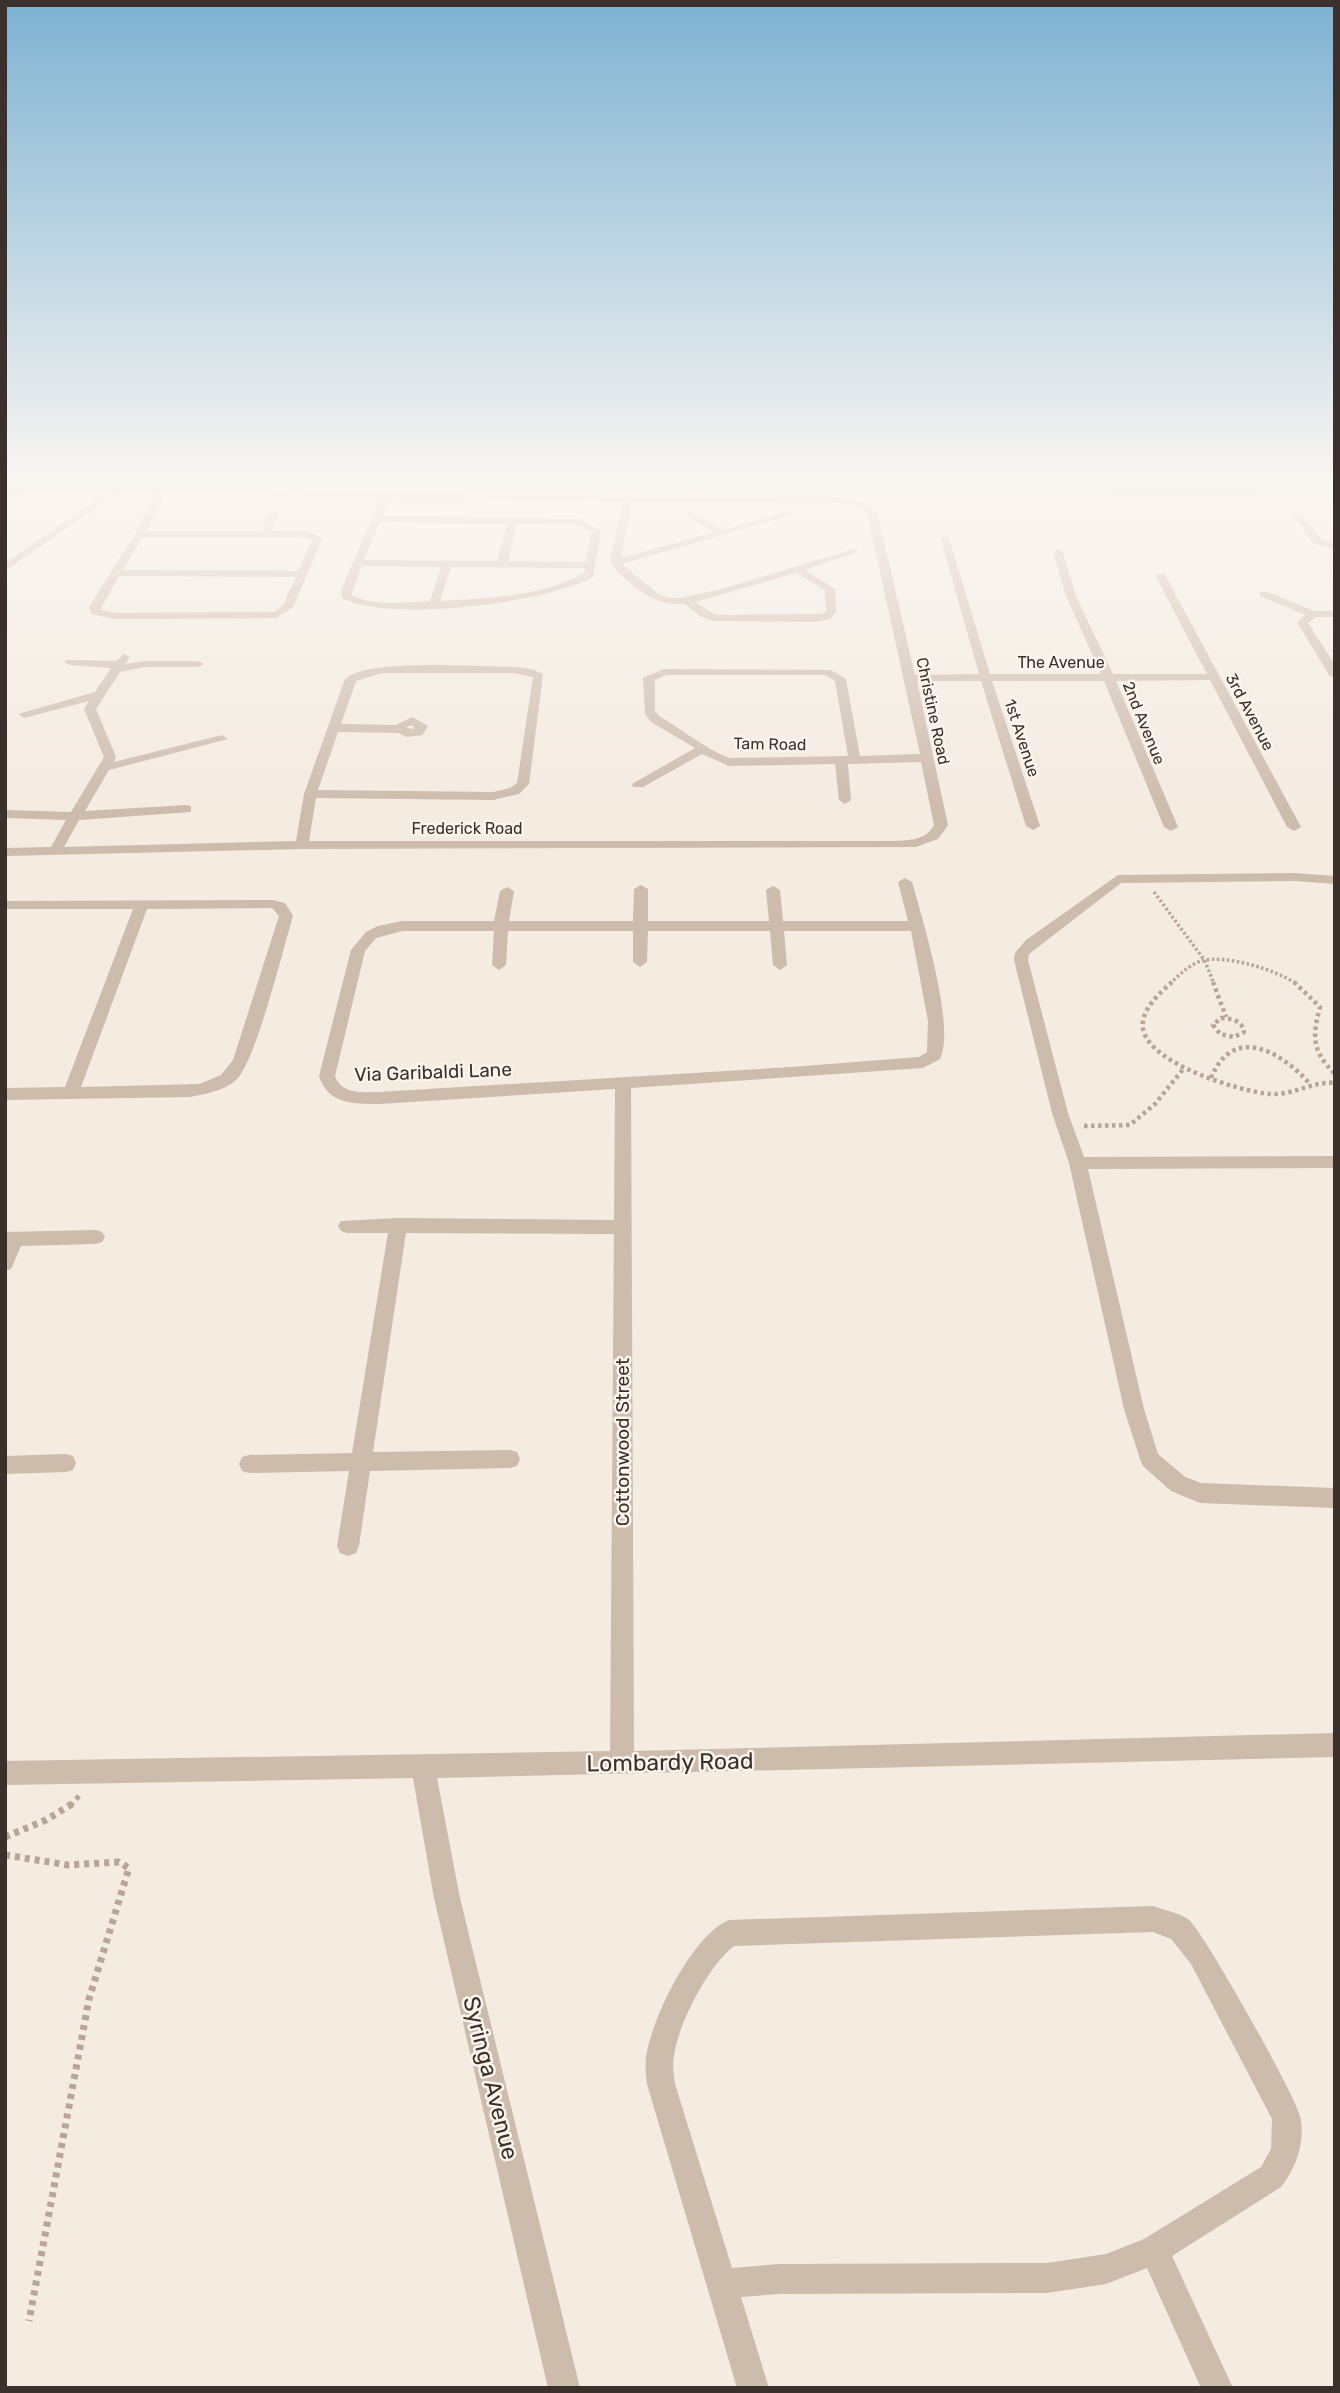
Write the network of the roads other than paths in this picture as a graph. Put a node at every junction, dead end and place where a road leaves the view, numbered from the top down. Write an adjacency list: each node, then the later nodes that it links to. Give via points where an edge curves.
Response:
1 (105, 591): 2 (street, via 94,607 99,614 269,617 285,611)
2 (294, 591)
3 (346, 591): 15 (street, via 351,600 367,605)
4 (438, 591): 15 (street)
5 (544, 591): 15 (street)
6 (649, 591): 14 (street, via 671,602)
7 (723, 591): 14 (street)
8 (830, 591): 14 (street, via 831,612 815,620 720,619)
9 (890, 591): 24 (street, Christine Road)
10 (960, 591): 22 (street, 1st Avenue)
11 (1069, 591): 25 (street, 2nd Avenue)
12 (1168, 591): 23 (street, 3rd Avenue)
13 (1264, 594): 16 (street)
14 (688, 601)
15 (434, 604)
16 (1313, 614): 17 (street); 21 (street, via 1303,625)
17 (1335, 614)
18 (70, 662): 19 (street)
19 (121, 664): 20 (street); 26 (street)
20 (198, 664)
21 (1335, 675)
22 (985, 677): 24 (street, The Avenue); 25 (street, The Avenue); 41 (street, 1st Avenue)
23 (1213, 677): 25 (street, The Avenue); 43 (street, 3rd Avenue)
24 (909, 678): 32 (street, Christine Road)
25 (1109, 678): 42 (street, 2nd Avenue)
26 (99, 695): 27 (street); 34 (street, via 90,709 110,757)
27 (24, 714)
28 (334, 728): 29 (street); 36 (street); 36 (street, via 350,682 363,673 513,670 532,672 540,679 523,784 514,791 494,796)
29 (400, 729)
30 (222, 739): 34 (street)
31 (702, 749): 33 (street, Tam Road, via 729,762); 33 (street, Tam Road, via 649,711 650,677 664,672 837,675); 35 (street)
32 (928, 758): 33 (street, Tam Road); 44 (street, Christine Road, via 941,825)
33 (848, 761): 37 (street, Tam Road)
34 (103, 768): 40 (street)
35 (638, 783)
36 (310, 794): 45 (street)
37 (845, 800)
38 (187, 809): 40 (street)
39 (5, 814): 40 (street)
40 (75, 816): 46 (street)
41 (1033, 826)
42 (1171, 827)
43 (1294, 827)
44 (928, 839): 45 (street, Frederick Road, via 870,845)
45 (302, 845): 46 (street, Frederick Road)
46 (55, 851): 47 (street, Frederick Road)
47 (5, 852)
48 (1335, 880): 66 (street, via 1145,877 1113,881 1031,943 1022,953 1023,972)
49 (905, 882): 58 (street, Via Garibaldi Lane)
50 (641, 889): 57 (street)
51 (773, 890): 55 (street)
52 (507, 891): 56 (street)
53 (142, 904): 54 (street); 63 (street); 63 (street, via 273,904 285,911 286,924 242,1060 229,1079 206,1089)
54 (5, 905)
55 (777, 924): 57 (street, Via Garibaldi Lane); 58 (street, Via Garibaldi Lane); 61 (street)
56 (501, 925): 57 (street, Via Garibaldi Lane); 60 (street); 62 (street, Via Garibaldi Lane, via 392,928 367,938 358,950 328,1084 347,1097 379,1098)
57 (638, 925): 59 (street)
58 (918, 926): 62 (street, Via Garibaldi Lane, via 937,1036 934,1055 928,1059 912,1064)
59 (640, 962)
60 (499, 965)
61 (780, 965)
62 (623, 1083): 69 (street, Cottonwood Street)
63 (71, 1093): 64 (street)
64 (5, 1094)
65 (1335, 1162): 66 (street)
66 (1078, 1163): 78 (street, via 1134,1409 1150,1458 1178,1484 1200,1493)
67 (398, 1225): 68 (street); 69 (street); 74 (street)
68 (347, 1226)
69 (623, 1227): 81 (street, Cottonwood Street)
70 (96, 1237): 71 (street)
71 (10, 1239): 72 (street)
72 (5, 1264)
73 (510, 1459): 74 (street)
74 (361, 1461): 76 (street); 79 (street)
75 (66, 1463): 77 (street)
76 (249, 1464)
77 (5, 1465)
78 (1335, 1498)
79 (348, 1546)
80 (1335, 1745): 81 (street, Lombardy Road)
81 (622, 1763): 82 (street, Lombardy Road)
82 (423, 1766): 83 (street, Lombardy Road); 86 (street, Syringa Avenue, via 447,1898)
83 (5, 1773)
84 (1154, 2250): 85 (street, via 1106,2269 1047,2278 779,2278); 85 (street, via 1271,2177 1282,2164 1288,2134 1286,2116 1273,2088 1200,1955 1180,1929 1153,1919 729,1933 715,1943 698,1968 666,2034 659,2066); 88 (street)
85 (722, 2284): 87 (street)
86 (564, 2388)
87 (753, 2388)
88 (1217, 2388)

